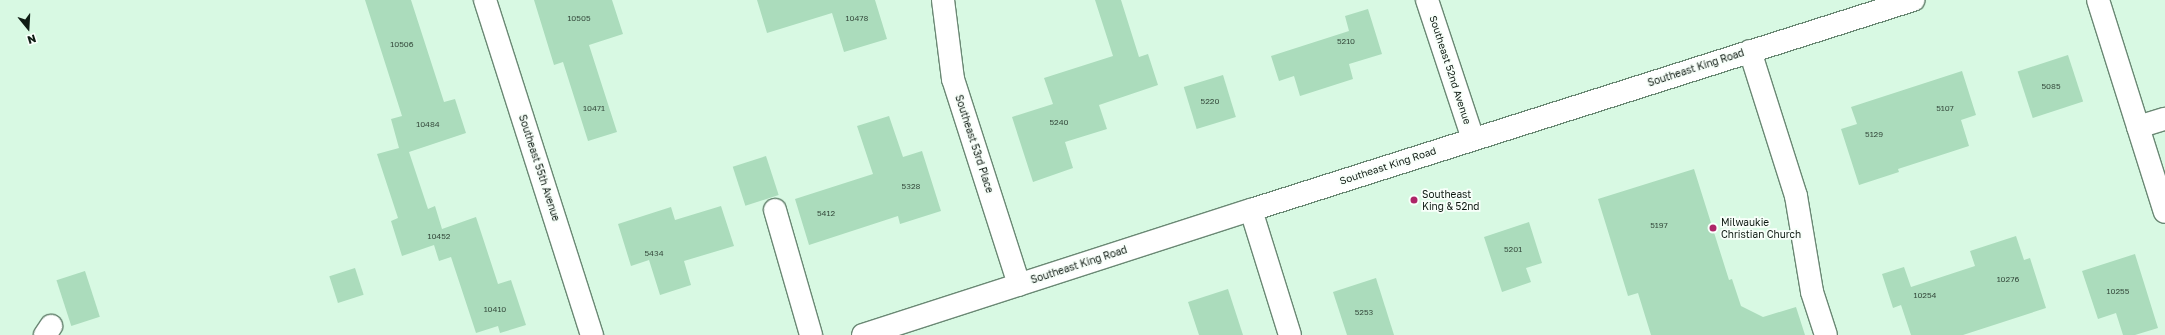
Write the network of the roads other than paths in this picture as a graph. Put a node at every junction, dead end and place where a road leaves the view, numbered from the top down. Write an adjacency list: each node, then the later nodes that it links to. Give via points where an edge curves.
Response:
1 (485, 0): 15 (main road, Southeast 55th Avenue)
2 (943, 0): 13 (main road, Southeast 53rd Place, via 953,79)
3 (1427, 0): 9 (main road, Southeast 52nd Avenue)
4 (1913, 0): 6 (main road, Southeast King Road)
5 (2098, 0): 8 (main road)
6 (1750, 51): 9 (main road, Southeast King Road); 19 (main road, via 1796,196 1812,292)
7 (2165, 118): 8 (main road)
8 (2138, 127): 12 (main road)
9 (1473, 139): 11 (main road, Southeast King Road)
10 (775, 210): 16 (main road)
11 (1251, 210): 13 (main road, Southeast King Road); 18 (main road)
12 (2165, 212)
13 (1019, 285): 14 (main road, Southeast King Road)
14 (893, 330): 17 (main road, Southeast King Road)
15 (592, 335)
16 (811, 335)
17 (863, 335)
18 (1290, 335)
19 (1826, 335)

